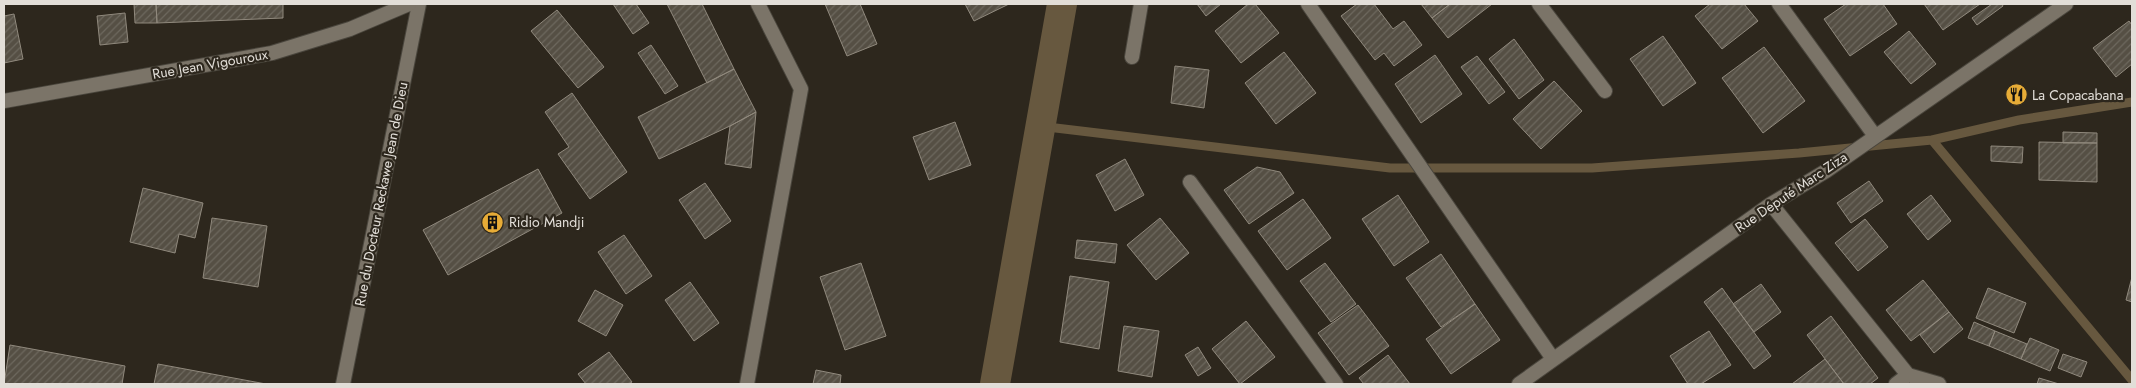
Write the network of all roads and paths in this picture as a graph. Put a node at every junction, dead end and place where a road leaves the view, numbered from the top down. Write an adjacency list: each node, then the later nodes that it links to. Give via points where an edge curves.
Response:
1 (409, 4): 11 (street, Rue Jean Vigouroux, via 350,29 272,53)
2 (419, 4): 17 (street, Rue du Docteur Reckawe Jean de Dieu)
3 (758, 4): 18 (street, via 801,89)
4 (1141, 4): 9 (street)
5 (1308, 4): 15 (street)
6 (1539, 4): 10 (street)
7 (1779, 4): 12 (street)
8 (2066, 4): 12 (street, Rue Député Marc Ziza)
9 (1132, 57)
10 (1605, 90)
11 (4, 100)
12 (1871, 138): 14 (street, Rue Député Marc Ziza, via 1826,171)
13 (1190, 182): 19 (street)
14 (1771, 204): 15 (street, Rue Député Marc Ziza); 16 (street)
15 (1553, 359): 20 (street, Rue Député Marc Ziza)
16 (1908, 375): 21 (street); 22 (street)
17 (343, 384)
18 (747, 384)
19 (1336, 384)
20 (1519, 384)
21 (1896, 384)
22 (1939, 384)

